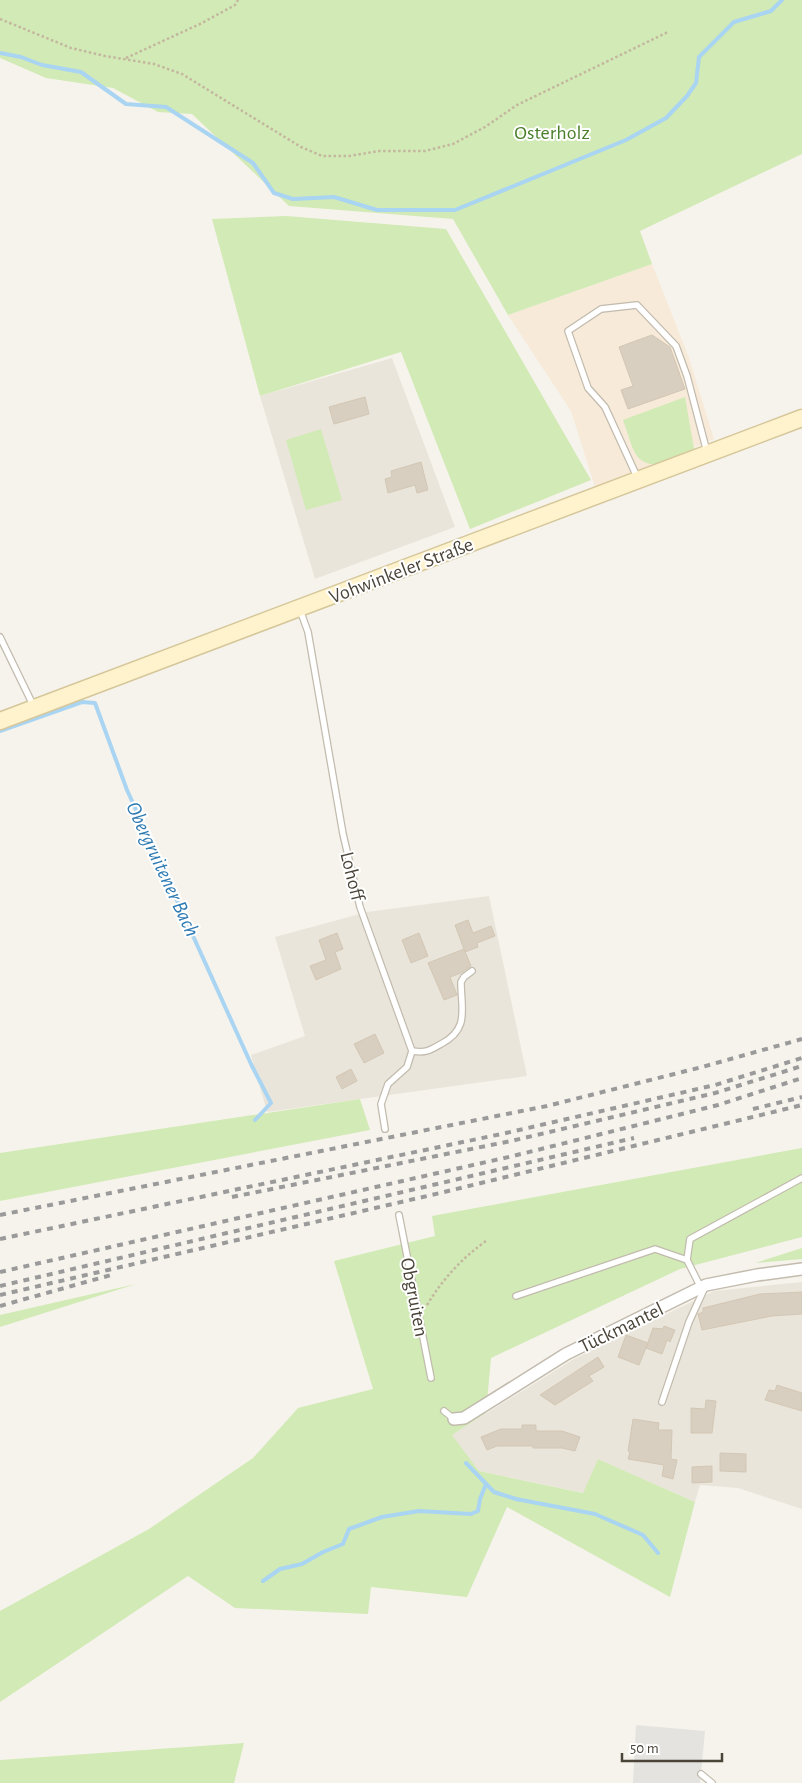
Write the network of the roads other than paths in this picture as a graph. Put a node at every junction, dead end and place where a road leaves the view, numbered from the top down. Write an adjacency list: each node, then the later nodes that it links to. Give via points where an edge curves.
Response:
1 (802, 418): 2 (street, Vohwinkeler Straße)
2 (707, 454): 3 (street, Vohwinkeler Straße); 3 (lane, via 676,346 637,305 601,309 568,331 588,388 605,407)
3 (638, 479): 4 (street, Vohwinkeler Straße)
4 (299, 608): 6 (street, Vohwinkeler Straße); 9 (lane, Lohoff, via 308,632 343,834 360,907)
5 (0, 637): 6 (lane)
6 (35, 708): 7 (street, Vohwinkeler Straße)
7 (0, 721)
8 (472, 971): 9 (lane, via 461,982 459,1031 425,1053)
9 (412, 1052): 10 (lane, via 407,1067 388,1084 381,1104)
10 (385, 1129)
11 (802, 1178): 13 (lane, via 690,1239)
12 (399, 1215): 17 (lane, Obgruiten)
13 (687, 1260): 15 (lane); 16 (lane, via 655,1249)
14 (802, 1269): 15 (street, Tückmantel)
15 (703, 1286): 18 (lane); 20 (street, Tückmantel, via 566,1354 464,1418)
16 (516, 1296)
17 (431, 1378)
18 (662, 1402)
19 (444, 1411): 20 (lane)
20 (454, 1419)
21 (701, 1774): 22 (lane)
22 (712, 1783)

